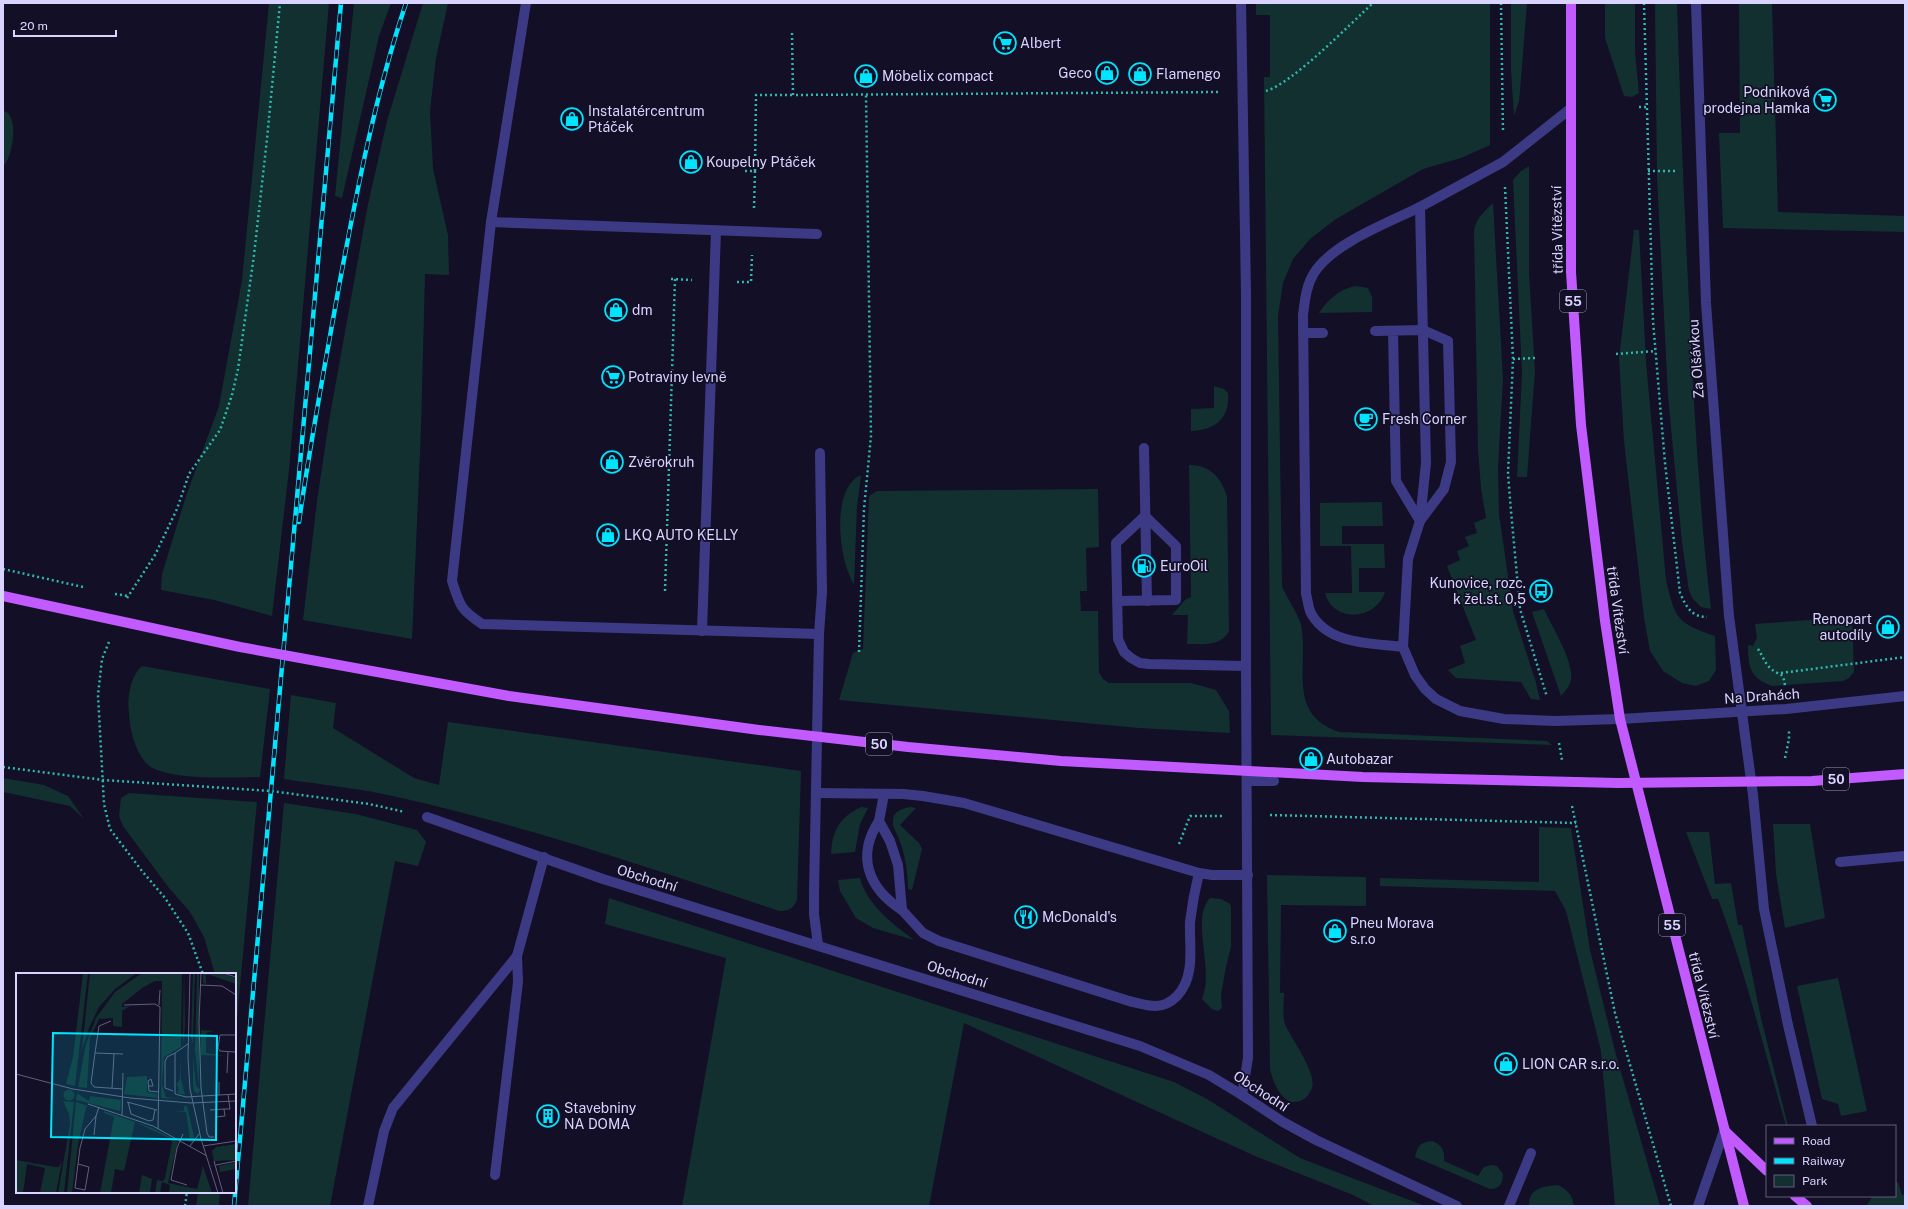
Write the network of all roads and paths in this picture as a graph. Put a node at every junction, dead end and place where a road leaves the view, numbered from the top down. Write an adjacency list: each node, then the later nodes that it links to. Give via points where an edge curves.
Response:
1 (280, 3): 45 (path, via 268,139 254,255 232,395 220,430 189,474 177,509 154,555)
2 (526, 3): 21 (street)
3 (1241, 3): 10 (street)
4 (1373, 3): 10 (path, via 1276,88 1261,92)
5 (1501, 3): 16 (path)
6 (1570, 3): 15 (main road, třída Vítězství / 55)
7 (1644, 3): 14 (path)
8 (1696, 3): 49 (street, Za Olšávkou, via 1706,303)
9 (792, 33): 12 (path)
10 (1243, 92): 11 (path); 57 (street)
11 (866, 94): 12 (path); 55 (path, via 871,436 864,509)
12 (793, 95): 17 (path, via 756,95)
13 (1639, 107): 14 (path)
14 (1646, 107): 18 (path)
15 (1570, 109): 16 (street); 62 (main road, třída Vítězství / 55, via 1571,272 1581,425)
16 (1503, 162): 20 (street); 33 (path)
17 (755, 171)
18 (1648, 171): 19 (path); 30 (path)
19 (1681, 171)
20 (1420, 207): 25 (street); 28 (street, via 1340,247 1325,258 1313,274 1306,293)
21 (491, 222): 22 (street); 50 (street, via 452,581 459,604 467,614 482,624)
22 (716, 231): 23 (street); 50 (street)
23 (817, 234)
24 (674, 279): 40 (path)
25 (1423, 330): 27 (street); 37 (street, via 1426,462); 37 (street, via 1448,341 1451,462 1444,490)
26 (1375, 331): 27 (street)
27 (1393, 331): 37 (street, via 1396,481)
28 (1303, 333): 29 (street); 54 (street, via 1306,594 1311,614 1327,631 1339,638)
29 (1323, 333)
30 (1656, 351): 31 (path); 49 (path, via 1665,463 1680,593 1687,608 1698,617)
31 (1616, 354)
32 (1535, 358): 33 (path)
33 (1513, 359): 43 (path, via 1508,474)
34 (1144, 448): 36 (street)
35 (820, 453): 51 (street, via 822,592)
36 (1145, 516): 46 (street, via 1116,543); 47 (street); 47 (street, via 1176,546 1176,600)
37 (1420, 521): 54 (street, via 1408,559)
38 (3, 569): 39 (path)
39 (87, 588)
40 (665, 590)
41 (110, 593): 45 (path)
42 (1529, 593): 43 (path)
43 (1520, 594): 63 (path, via 1520,608)
44 (3, 596): 66 (main road, 50, bridge, via 240,647 509,696 759,730 908,747 1061,761 1363,777 1618,783 1812,781)
45 (128, 596): 48 (path)
46 (1117, 601): 47 (street); 57 (street, via 1118,639 1124,652 1140,663)
47 (1147, 601)
48 (125, 604)
49 (1729, 616): 61 (street, Za Olšávkou)
50 (702, 631): 51 (street)
51 (819, 634): 70 (street)
52 (111, 638): 67 (path, via 102,659 98,695)
53 (1755, 643): 58 (path, via 1769,667)
54 (1403, 648): 63 (street, Na Drahách, via 1415,674 1425,688 1436,699 1460,711 1504,719)
55 (859, 652)
56 (1905, 657): 58 (path)
57 (1246, 666): 68 (street)
58 (1781, 673): 59 (path)
59 (1785, 687)
60 (1905, 696): 61 (street, Na Drahách)
61 (1741, 712): 62 (street, Na Drahách); 88 (street, Za Olšávkou, via 1753,795 1764,909)
62 (1620, 719): 63 (street, Na Drahách); 89 (main road, třída Vítězství / 55)
63 (1554, 722): 64 (path)
64 (1564, 765)
65 (3, 767): 67 (path)
66 (1905, 774)
67 (103, 780): 74 (path, via 271,791 369,804); 86 (path, via 104,804 110,829 165,898 188,933)
68 (1247, 781): 69 (street); 73 (street)
69 (1271, 781): 76 (path, via 1268,815)
70 (816, 793): 71 (street); 84 (street, via 814,914)
71 (884, 794): 75 (street); 80 (street, via 923,796 964,803)
72 (1571, 802): 76 (path)
73 (1247, 816): 80 (path, via 1190,816); 82 (street)
74 (427, 817): 78 (street, Obchodní)
75 (879, 821): 83 (street, via 890,841 898,865); 83 (street, via 868,843 868,866 878,891)
76 (1576, 823): 99 (path, via 1615,1014)
77 (1905, 856): 79 (street)
78 (544, 857): 84 (street, Obchodní, via 603,879); 85 (street)
79 (1840, 862)
80 (1171, 865): 81 (street)
81 (1199, 873): 82 (street); 83 (street, via 1191,915 1188,979 1173,1001 1158,1006 1148,1006 1108,995 939,941 923,933)
82 (1248, 875): 87 (street, via 1248,1058)
83 (902, 910)
84 (818, 945): 87 (street, Obchodní, via 1140,1046 1209,1075)
85 (517, 956): 92 (street, via 518,982); 96 (street, via 393,1108 384,1132)
86 (203, 973)
87 (1242, 1095): 97 (street, Obchodní, via 1316,1140)
88 (1812, 1125)
89 (1724, 1131): 91 (main road); 100 (street); 101 (main road, třída Vítězství / 55)
90 (1531, 1154): 98 (street)
91 (1766, 1170)
92 (495, 1175)
93 (187, 1193): 95 (path)
94 (1796, 1197): 102 (main road)
95 (185, 1206)
96 (368, 1206)
97 (1458, 1206)
98 (1509, 1206)
99 (1671, 1206)
100 (1698, 1206)
101 (1744, 1206)
102 (1807, 1206)

